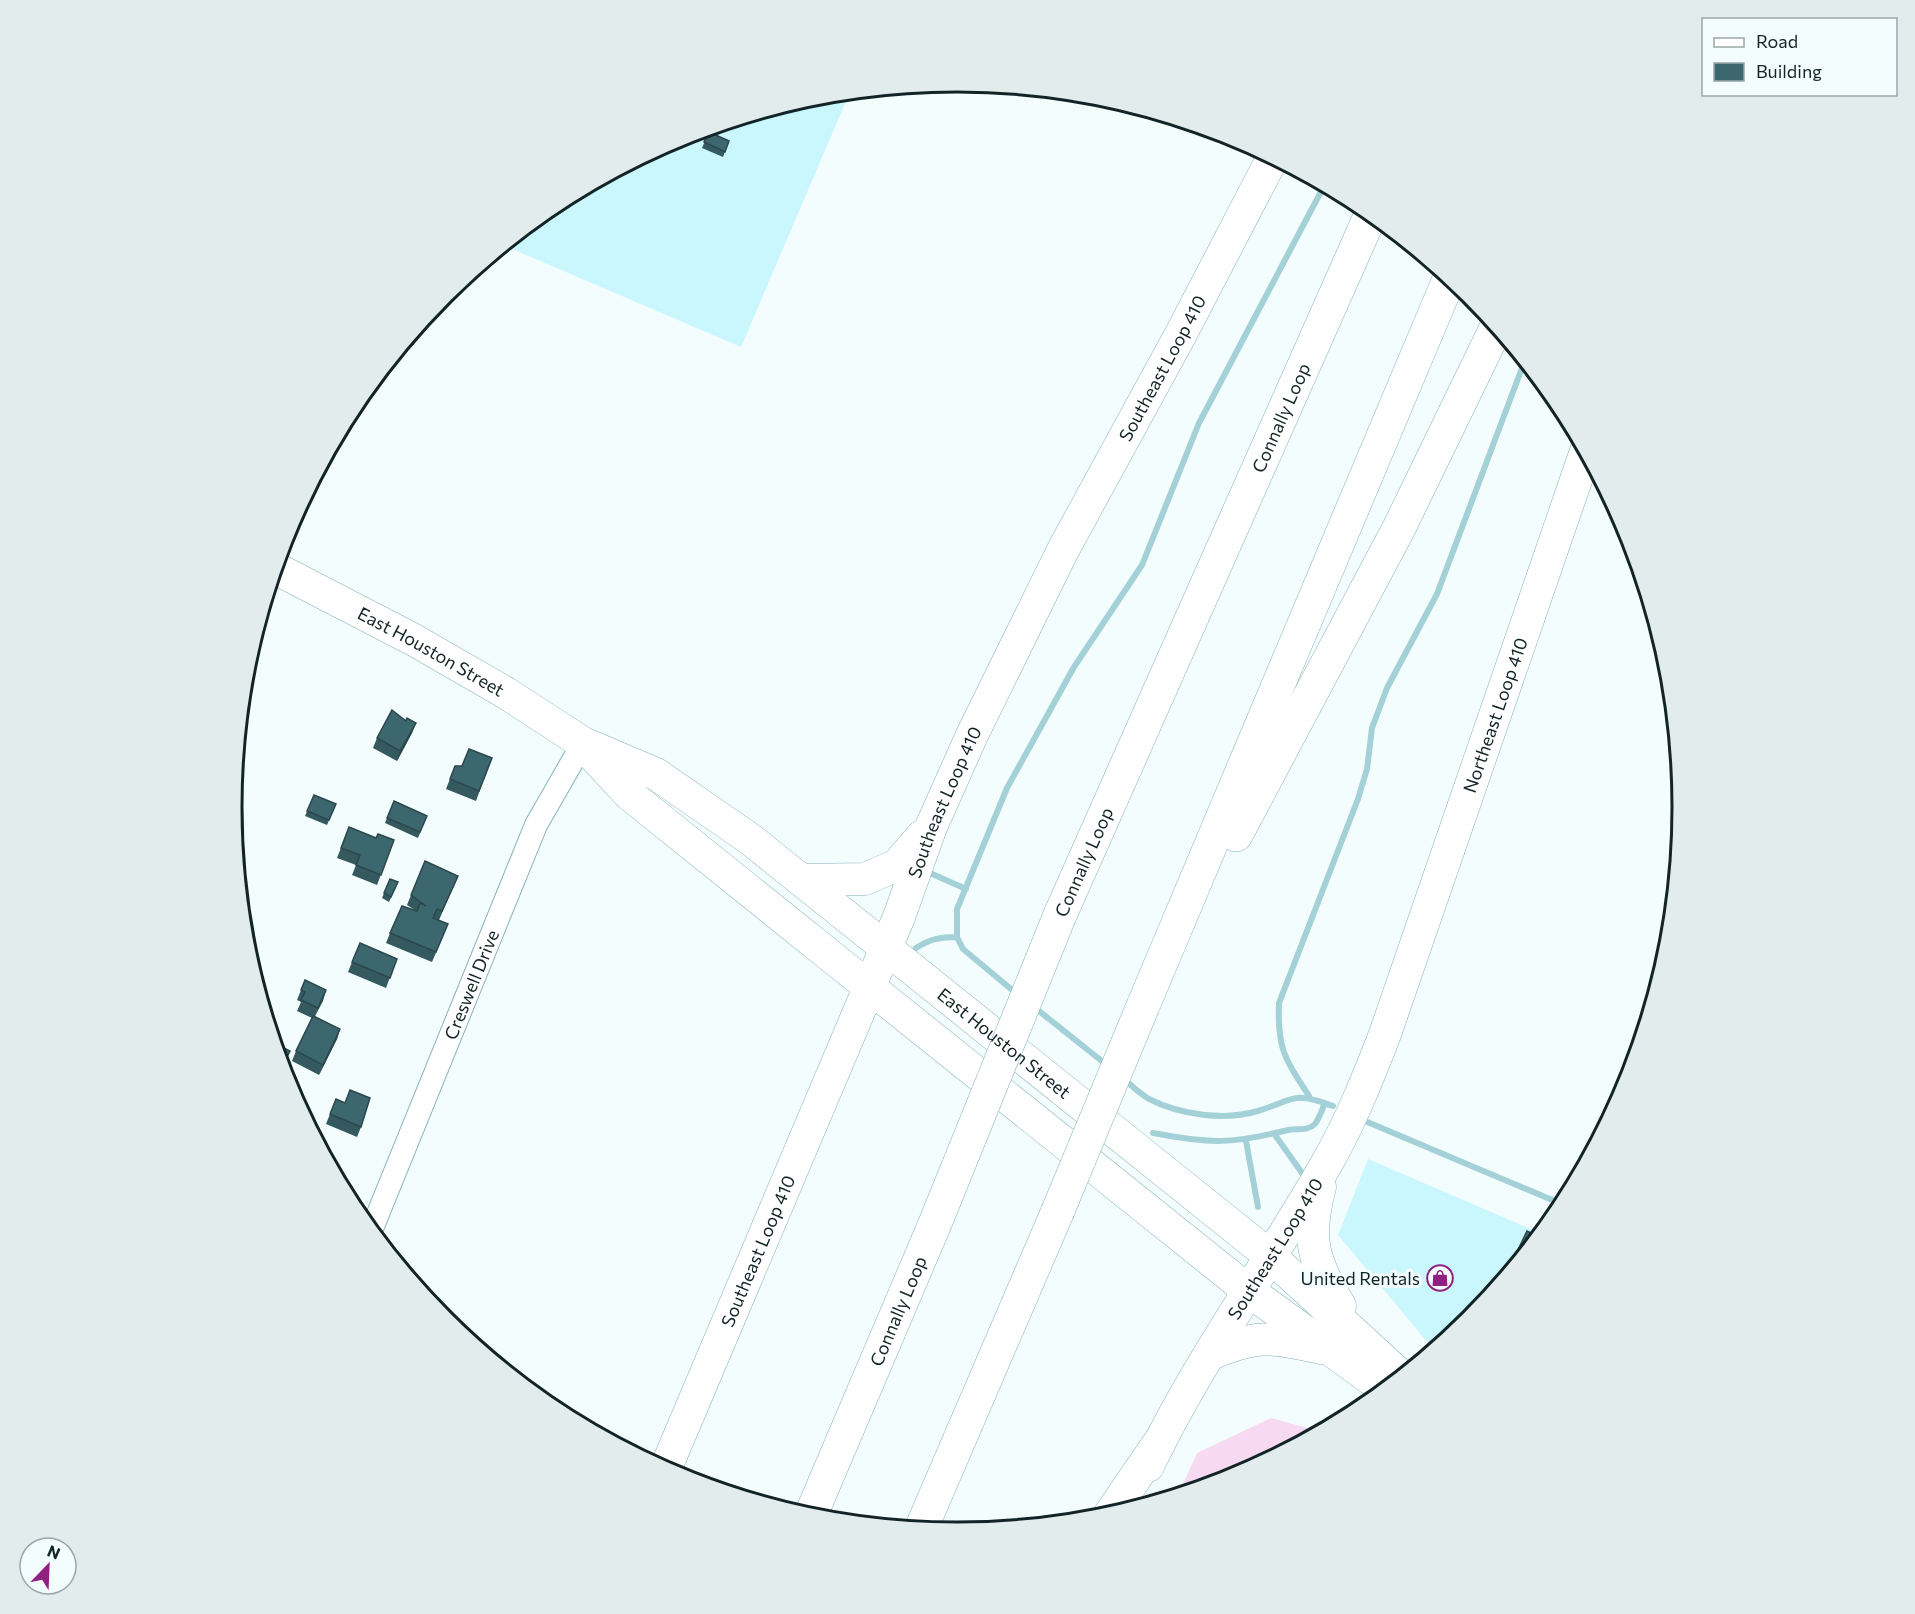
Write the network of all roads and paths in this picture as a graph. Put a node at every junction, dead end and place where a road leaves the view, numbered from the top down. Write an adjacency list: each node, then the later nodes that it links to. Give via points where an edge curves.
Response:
1 (1271, 163): 10 (main road, Southeast Loop 410, via 1063,550)
2 (1360, 215): 5 (highway)
3 (1368, 221): 5 (highway, Connally Loop)
4 (1446, 285): 12 (highway)
5 (1337, 291): 28 (highway, Connally Loop, bridge, via 1060,915)
6 (1493, 333): 12 (highway, via 1399,528 1225,856)
7 (1583, 460): 14 (main road, Northeast Loop 410)
8 (282, 572): 9 (main road, East Houston Street, via 424,646)
9 (583, 743): 11 (main road, East Houston Street, via 656,774); 15 (main road, East Houston Street, via 630,795); 17 (street, Creswell Drive, via 536,825)
10 (931, 827): 11 (main road, via 897,865 865,879); 13 (main road, Southeast Loop 410)
11 (804, 880): 13 (main road, East Houston Street)
12 (1197, 880): 29 (highway, bridge)
13 (886, 947): 15 (main road, Southeast Loop 410); 18 (main road, East Houston Street)
14 (1404, 979): 16 (main road, Southeast Loop 410, via 1368,1079)
15 (868, 984): 19 (main road, East Houston Street); 25 (main road, Southeast Loop 410)
16 (1327, 1164): 18 (main road, Southeast Loop 410); 20 (main road, via 1313,1213 1313,1245)
17 (375, 1222)
18 (1270, 1256): 19 (main road, Southeast Loop 410); 20 (main road, East Houston Street)
19 (1249, 1291): 20 (main road, East Houston Street); 21 (main road, Southeast Loop 410)
20 (1343, 1343): 21 (main road, via 1263,1337); 22 (main road, East Houston Street); 23 (main road, East Houston Street)
21 (1211, 1354): 24 (main road, Southeast Loop 410)
22 (1395, 1373)
23 (1380, 1384)
24 (1159, 1443): 26 (main road, Southeast Loop 410); 27 (highway)
25 (669, 1461)
26 (1132, 1501)
27 (1117, 1504)
28 (814, 1508)
29 (924, 1521)

